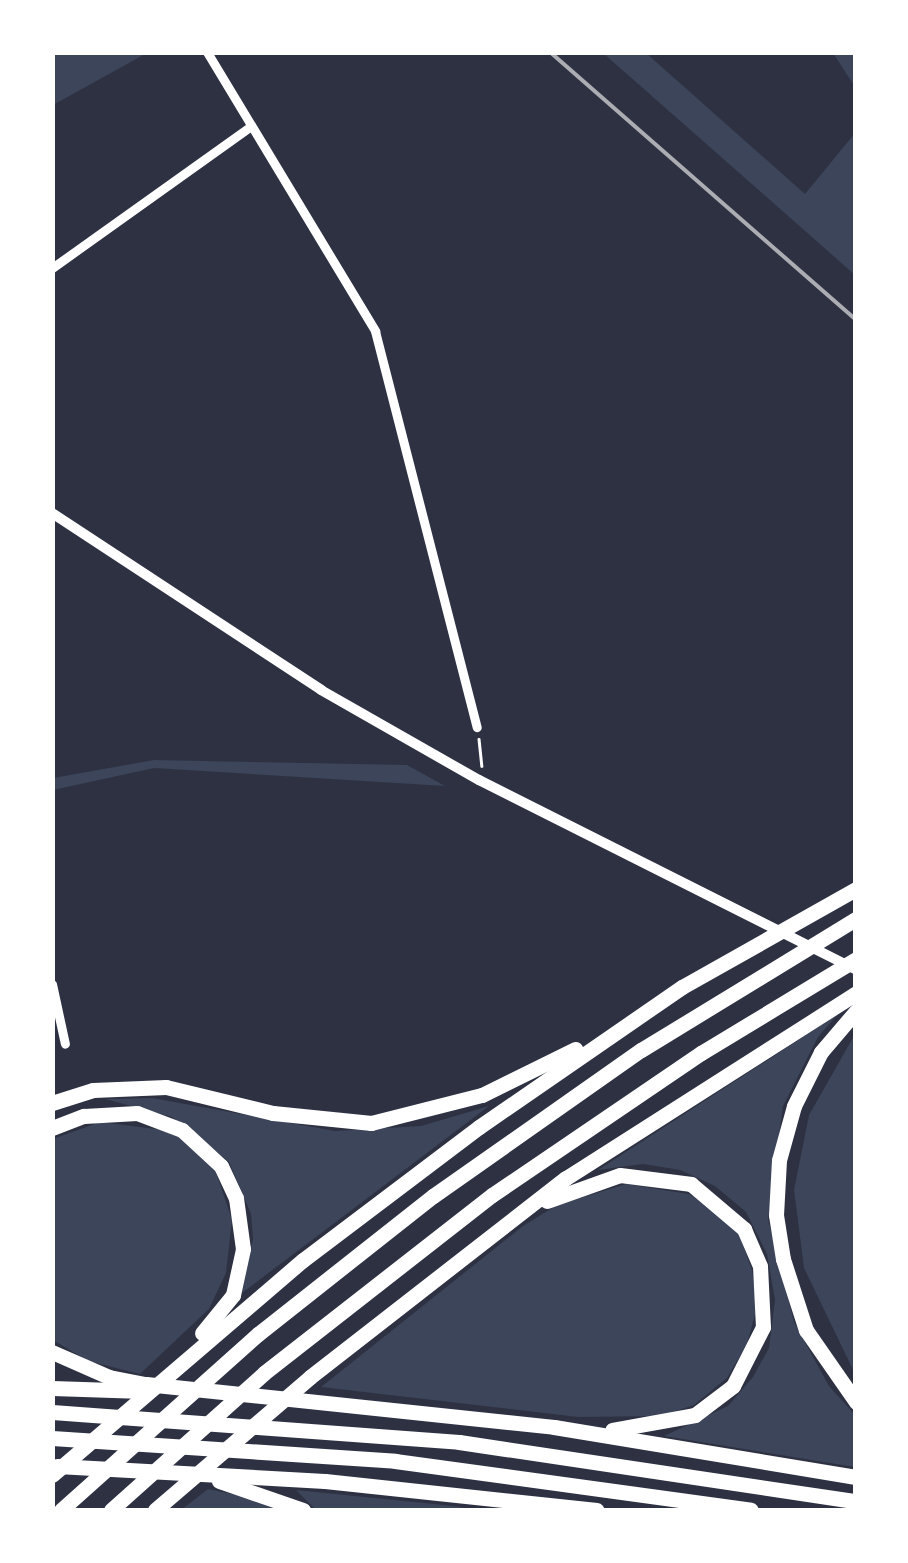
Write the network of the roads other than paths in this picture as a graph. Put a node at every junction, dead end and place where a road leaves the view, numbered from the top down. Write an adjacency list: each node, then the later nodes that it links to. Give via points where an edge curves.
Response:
1 (206, 52): 2 (street)
2 (250, 127): 3 (street); 5 (street, via 375,331)
3 (52, 268)
4 (52, 512): 9 (street, via 321,690 480,780)
5 (478, 728)
6 (856, 888): 11 (highway)
7 (851, 922): 30 (highway, via 490,1153 207,1377)
8 (856, 959): 31 (highway, via 521,1175 264,1373)
9 (856, 970)
10 (52, 984): 13 (street)
11 (682, 987): 14 (highway, via 507,1085 401,1119 307,1119 166,1086 93,1090); 18 (highway, via 464,1138)
12 (852, 1001): 16 (highway, via 616,1142); 21 (highway, via 798,1095 779,1160 776,1214 806,1330)
13 (65, 1044)
14 (52, 1103)
15 (52, 1128): 18 (highway, via 84,1116 137,1113 182,1130 221,1166 242,1223 240,1271 233,1295)
16 (521, 1214): 23 (highway, via 591,1181 620,1175 691,1184 744,1230 765,1287 756,1350 715,1403 695,1416 642,1430); 32 (highway, via 310,1377)
17 (52, 1352): 20 (highway, via 109,1377)
18 (178, 1364): 27 (highway)
19 (52, 1388): 20 (highway)
20 (222, 1393): 23 (highway)
21 (856, 1402)
22 (52, 1412): 29 (highway, via 459,1442)
23 (554, 1428): 28 (highway)
24 (52, 1438): 35 (highway, via 395,1461)
25 (52, 1466): 26 (highway)
26 (141, 1470): 33 (highway, via 227,1482); 34 (highway)
27 (52, 1476)
28 (856, 1477)
29 (856, 1501)
30 (61, 1510)
31 (111, 1510)
32 (155, 1510)
33 (303, 1510)
34 (596, 1510)
35 (752, 1510)

